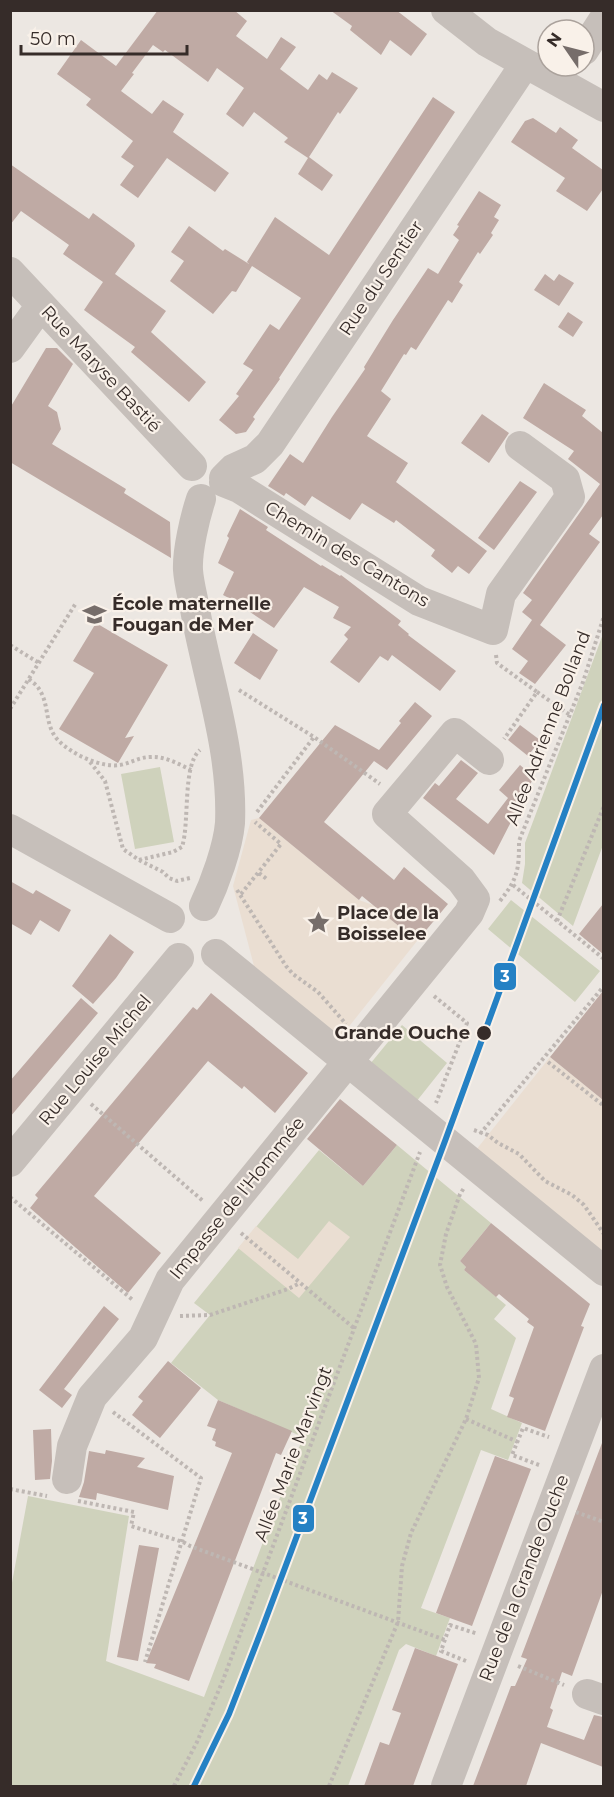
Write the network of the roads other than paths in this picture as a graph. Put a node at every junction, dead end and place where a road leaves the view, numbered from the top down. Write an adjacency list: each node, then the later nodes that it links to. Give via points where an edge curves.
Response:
1 (447, 11): 2 (street, via 487,42)
2 (525, 64): 3 (street); 11 (street, Rue du Sentier, via 270,444)
3 (536, 67)
4 (571, 78): 5 (street)
5 (603, 107)
6 (10, 272): 7 (street, Rue Maryse Bastié)
7 (41, 305): 8 (street); 10 (street, Rue Maryse Bastié)
8 (10, 348)
9 (520, 446): 11 (street, Chemin des Cantons, via 565,479 570,497 501,594 493,630 419,601 239,488)
10 (192, 466): 11 (street, Chemin des Cantons, via 203,461 219,468)
11 (216, 486): 14 (street, via 192,525 188,569 230,785 230,825)
12 (489, 760): 18 (street, Impasse de l'Hommée, via 455,733 387,814 461,880 475,899 469,914)
13 (14, 829): 15 (street)
14 (220, 894): 15 (street, via 185,906); 16 (street, via 213,910 223,927)
15 (170, 918): 17 (street, via 168,944)
16 (216, 954): 17 (street, via 198,962); 18 (street)
17 (179, 957): 19 (street, Rue Louise Michel)
18 (347, 1062): 20 (street, via 434,1114 473,1164); 22 (street, Impasse de l'Hommée, via 170,1280 143,1338 92,1397 72,1446)
19 (10, 1162)
20 (603, 1271)
21 (603, 1369): 23 (street, Rue de la Grande Ouche)
22 (65, 1492)
23 (446, 1786)

